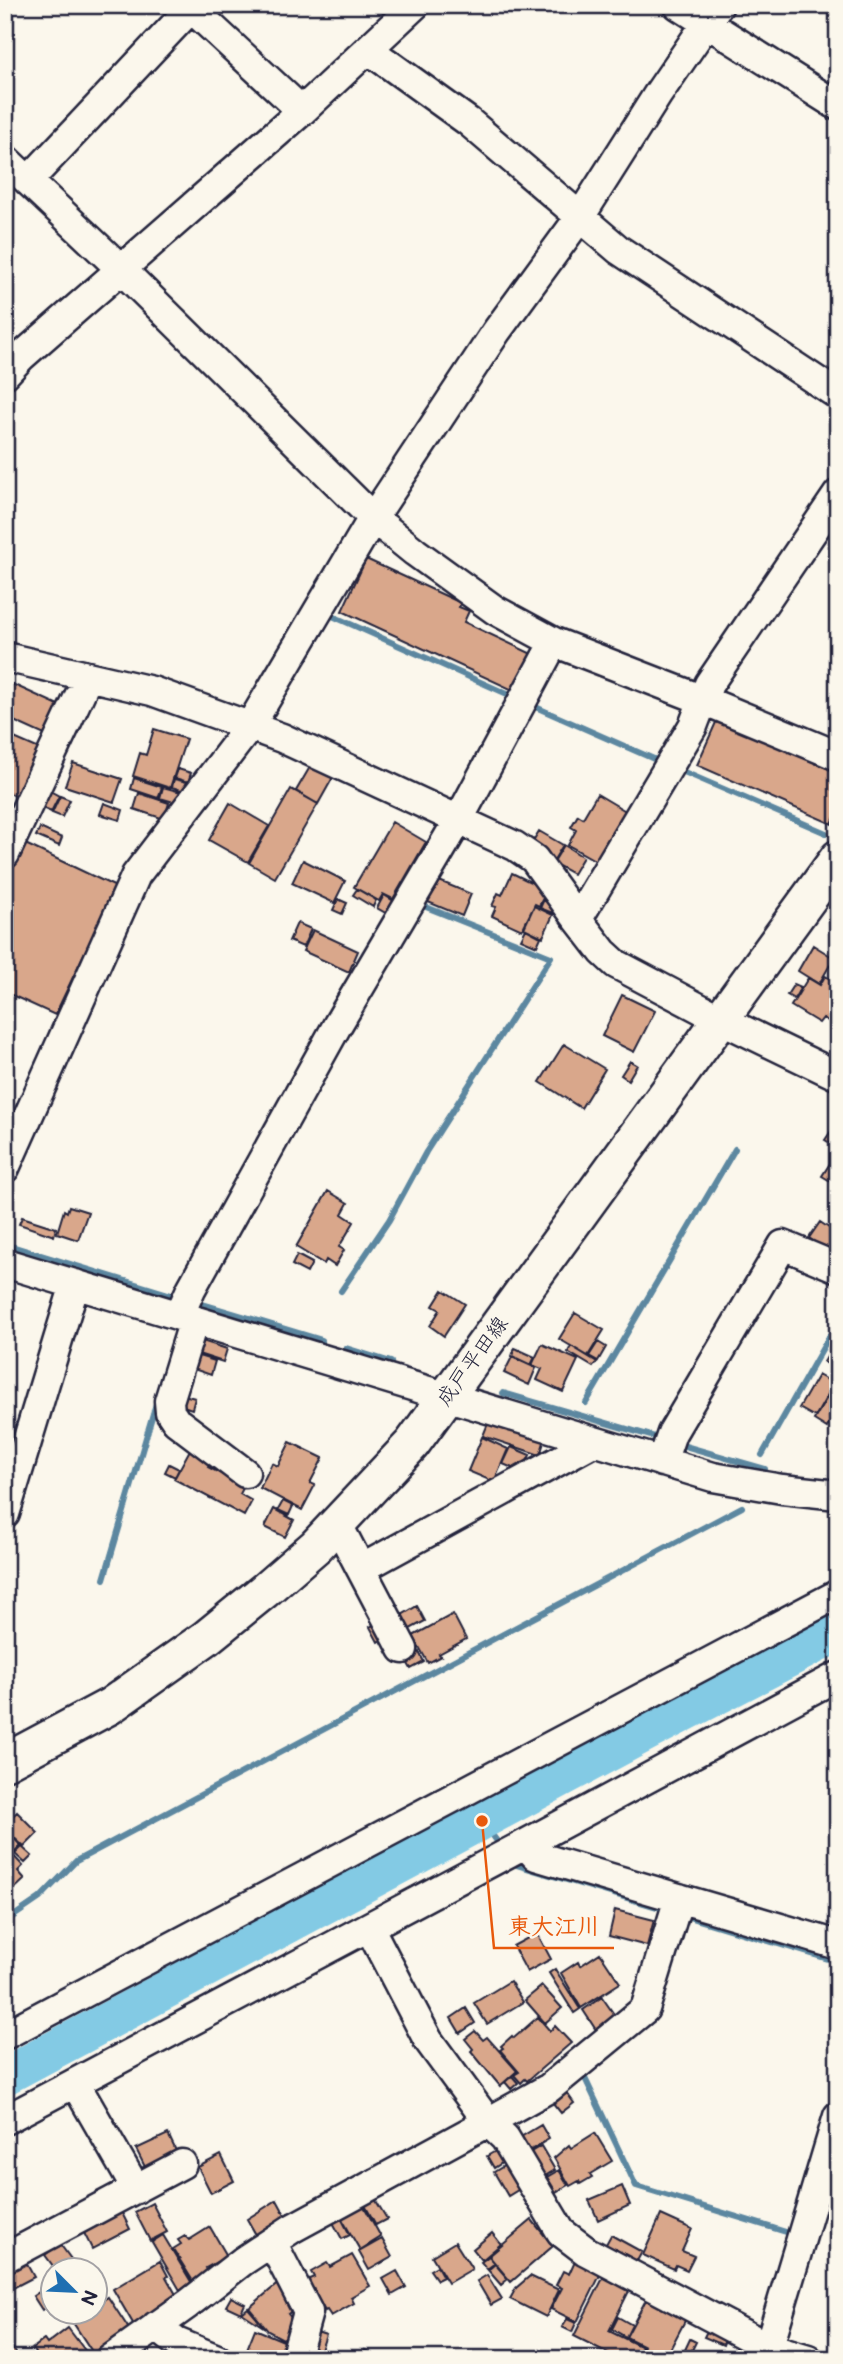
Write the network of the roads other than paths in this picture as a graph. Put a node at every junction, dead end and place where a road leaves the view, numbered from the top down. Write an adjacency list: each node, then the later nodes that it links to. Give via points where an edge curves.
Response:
1 (415, 5): 5 (street)
2 (678, 5): 4 (street)
3 (190, 7): 7 (street); 9 (street)
4 (712, 14): 6 (street); 10 (street)
5 (369, 50): 7 (street); 10 (street, via 469,122)
6 (838, 106)
7 (302, 111): 11 (street)
8 (5, 159): 9 (street)
9 (28, 181): 11 (street)
10 (580, 217): 13 (street, via 619,250); 15 (street, via 496,332)
11 (122, 270): 12 (street); 15 (street)
12 (5, 374)
13 (838, 395)
14 (838, 494): 19 (street, via 709,684)
15 (373, 517): 16 (street, via 495,610); 20 (street)
16 (554, 642): 19 (street); 22 (street)
17 (5, 657): 18 (street)
18 (88, 677): 20 (street, via 152,691); 23 (street)
19 (703, 700): 21 (street); 25 (street, via 692,726)
20 (250, 726): 22 (street); 28 (street, via 136,875)
21 (838, 756)
22 (459, 819): 25 (street, via 534,859); 32 (street, via 338,1024 191,1289)
23 (5, 854)
24 (838, 858): 26 (main road, 成戸平田線)
25 (576, 917): 26 (street, via 615,964)
26 (720, 1019): 27 (street); 33 (main road, 成戸平田線)
27 (838, 1076)
28 (5, 1168)
29 (5, 1263): 31 (street)
30 (838, 1268): 35 (street, via 783,1245 672,1433)
31 (75, 1284): 32 (street); 40 (street)
32 (187, 1318): 33 (street); 36 (street, via 170,1412)
33 (445, 1397): 34 (street); 41 (main road, 成戸平田線, via 412,1444)
34 (593, 1442): 35 (street); 42 (street)
35 (662, 1462): 38 (street)
36 (245, 1473)
37 (838, 1478): 38 (street, via 789,1471)
38 (782, 1489): 39 (street)
39 (838, 1495)
40 (5, 1514)
41 (337, 1523): 42 (street); 46 (main road, 成戸平田線, via 206,1638 110,1706)
42 (361, 1569): 44 (street)
43 (838, 1594): 51 (street)
44 (403, 1649)
45 (838, 1676): 47 (street)
46 (5, 1762)
47 (525, 1844): 48 (street, via 536,1856); 49 (street)
48 (679, 1898): 50 (street); 55 (street, via 645,2009 549,2088)
49 (369, 1927): 52 (street); 55 (street, via 428,2040)
50 (838, 1945)
51 (5, 2035)
52 (75, 2083): 54 (street); 57 (street)
53 (838, 2116): 61 (street)
54 (5, 2120)
55 (488, 2122): 58 (street); 61 (street, via 505,2138 561,2232 586,2251)
56 (182, 2164): 57 (street)
57 (136, 2189): 59 (street)
58 (272, 2242): 60 (street); 64 (street, via 309,2312)
59 (5, 2259)
60 (156, 2326): 62 (street); 63 (street, via 176,2342)
61 (767, 2353): 65 (street)
62 (111, 2359)
63 (217, 2359)
64 (295, 2359)
65 (808, 2359)

